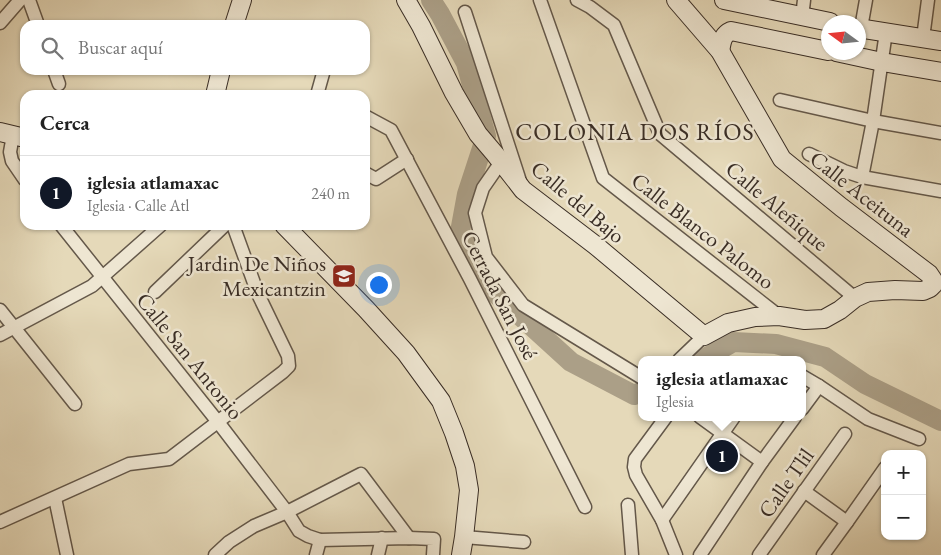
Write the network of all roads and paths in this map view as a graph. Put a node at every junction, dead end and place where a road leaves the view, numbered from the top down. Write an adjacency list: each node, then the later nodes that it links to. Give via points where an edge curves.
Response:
1 (20, 0): 18 (street)
2 (29, 0): 16 (street)
3 (242, 0): 17 (street)
4 (406, 0): 40 (street, Calle del Bajo, via 454,93 478,134)
5 (540, 0): 57 (street, Calle Blanco Palomo, via 603,178)
6 (577, 0): 55 (street, Calle Aleñique, via 614,25 660,134)
7 (676, 0): 24 (street)
8 (724, 0): 11 (street)
9 (866, 0): 14 (street)
10 (928, 0): 21 (street)
11 (745, 2): 12 (street)
12 (803, 9): 15 (street)
13 (465, 12): 45 (street)
14 (863, 15)
15 (821, 18)
16 (36, 20)
17 (236, 20)
18 (0, 23)
19 (866, 29): 20 (street)
20 (886, 32): 21 (street); 26 (street)
21 (923, 38): 22 (street)
22 (941, 41)
23 (821, 50): 24 (street, via 731,31 722,38)
24 (720, 51): 53 (street, Calle Aceituna, via 782,159 929,274)
25 (866, 59): 26 (street)
26 (882, 62): 27 (street); 36 (street)
27 (941, 72)
28 (56, 75): 31 (street)
29 (220, 75): 32 (street)
30 (323, 75): 33 (street)
31 (59, 84)
32 (217, 90)
33 (322, 90)
34 (780, 100): 36 (street)
35 (370, 119): 41 (street, Cerrada San José, via 391,130)
36 (873, 121): 37 (street); 44 (street)
37 (941, 133)
38 (13, 135): 42 (street, via 10,152)
39 (809, 154): 44 (street, via 844,172)
40 (498, 158): 45 (street, Calle del Bajo); 62 (street, via 474,213 486,256 523,304)
41 (407, 159): 43 (street); 80 (street, Cerrada San José)
42 (20, 173)
43 (370, 176)
44 (862, 177): 46 (street)
45 (523, 190): 60 (street, Calle del Bajo)
46 (941, 191)
47 (64, 230): 52 (street, Calle San Antonio)
48 (155, 230): 52 (street)
49 (219, 230): 54 (street)
50 (235, 230): 71 (street, via 258,294 288,356 289,366)
51 (289, 230): 85 (street, via 406,352 441,401 465,466 468,490)
52 (102, 278): 58 (street); 71 (street, Calle San Antonio)
53 (937, 289): 55 (street, via 868,292)
54 (156, 292)
55 (855, 298): 57 (street, via 824,319)
56 (0, 310): 58 (street)
57 (779, 316): 60 (street, via 755,316)
58 (14, 328): 59 (street); 66 (street)
59 (0, 335)
60 (704, 336): 61 (street)
61 (683, 356)
62 (638, 376)
63 (806, 378): 64 (street)
64 (819, 386): 65 (street); 74 (street, via 868,419)
65 (806, 403)
66 (75, 404)
67 (663, 421): 82 (street, via 635,459 634,467)
68 (705, 421): 72 (street)
69 (731, 421): 72 (street)
70 (793, 421): 75 (street)
71 (218, 422): 78 (street, via 169,459 129,464); 81 (street, Calle San Antonio)
72 (723, 434): 75 (street); 82 (street)
73 (845, 434): 77 (street, Calle Tlil)
74 (919, 438)
75 (762, 462): 98 (street)
76 (881, 474): 84 (street)
77 (804, 491): 84 (street); 99 (street, Calle Tlil)
78 (55, 498): 83 (street); 90 (street)
79 (628, 505): 96 (street)
80 (585, 507)
81 (288, 512): 87 (street, via 361,474); 88 (street, Calle San Antonio, via 300,531); 91 (street, via 254,526)
82 (662, 520): 97 (street)
83 (0, 522)
84 (847, 522): 100 (street)
85 (464, 537): 89 (street); 95 (street)
86 (382, 538): 87 (street); 88 (street); 93 (street)
87 (409, 538): 94 (street, via 434,539)
88 (320, 540): 92 (street)
89 (524, 542)
90 (67, 555)
91 (215, 555)
92 (316, 555)
93 (378, 555)
94 (434, 555)
95 (461, 555)
96 (632, 555)
97 (676, 555)
98 (700, 555)
99 (759, 555)
100 (823, 555)

